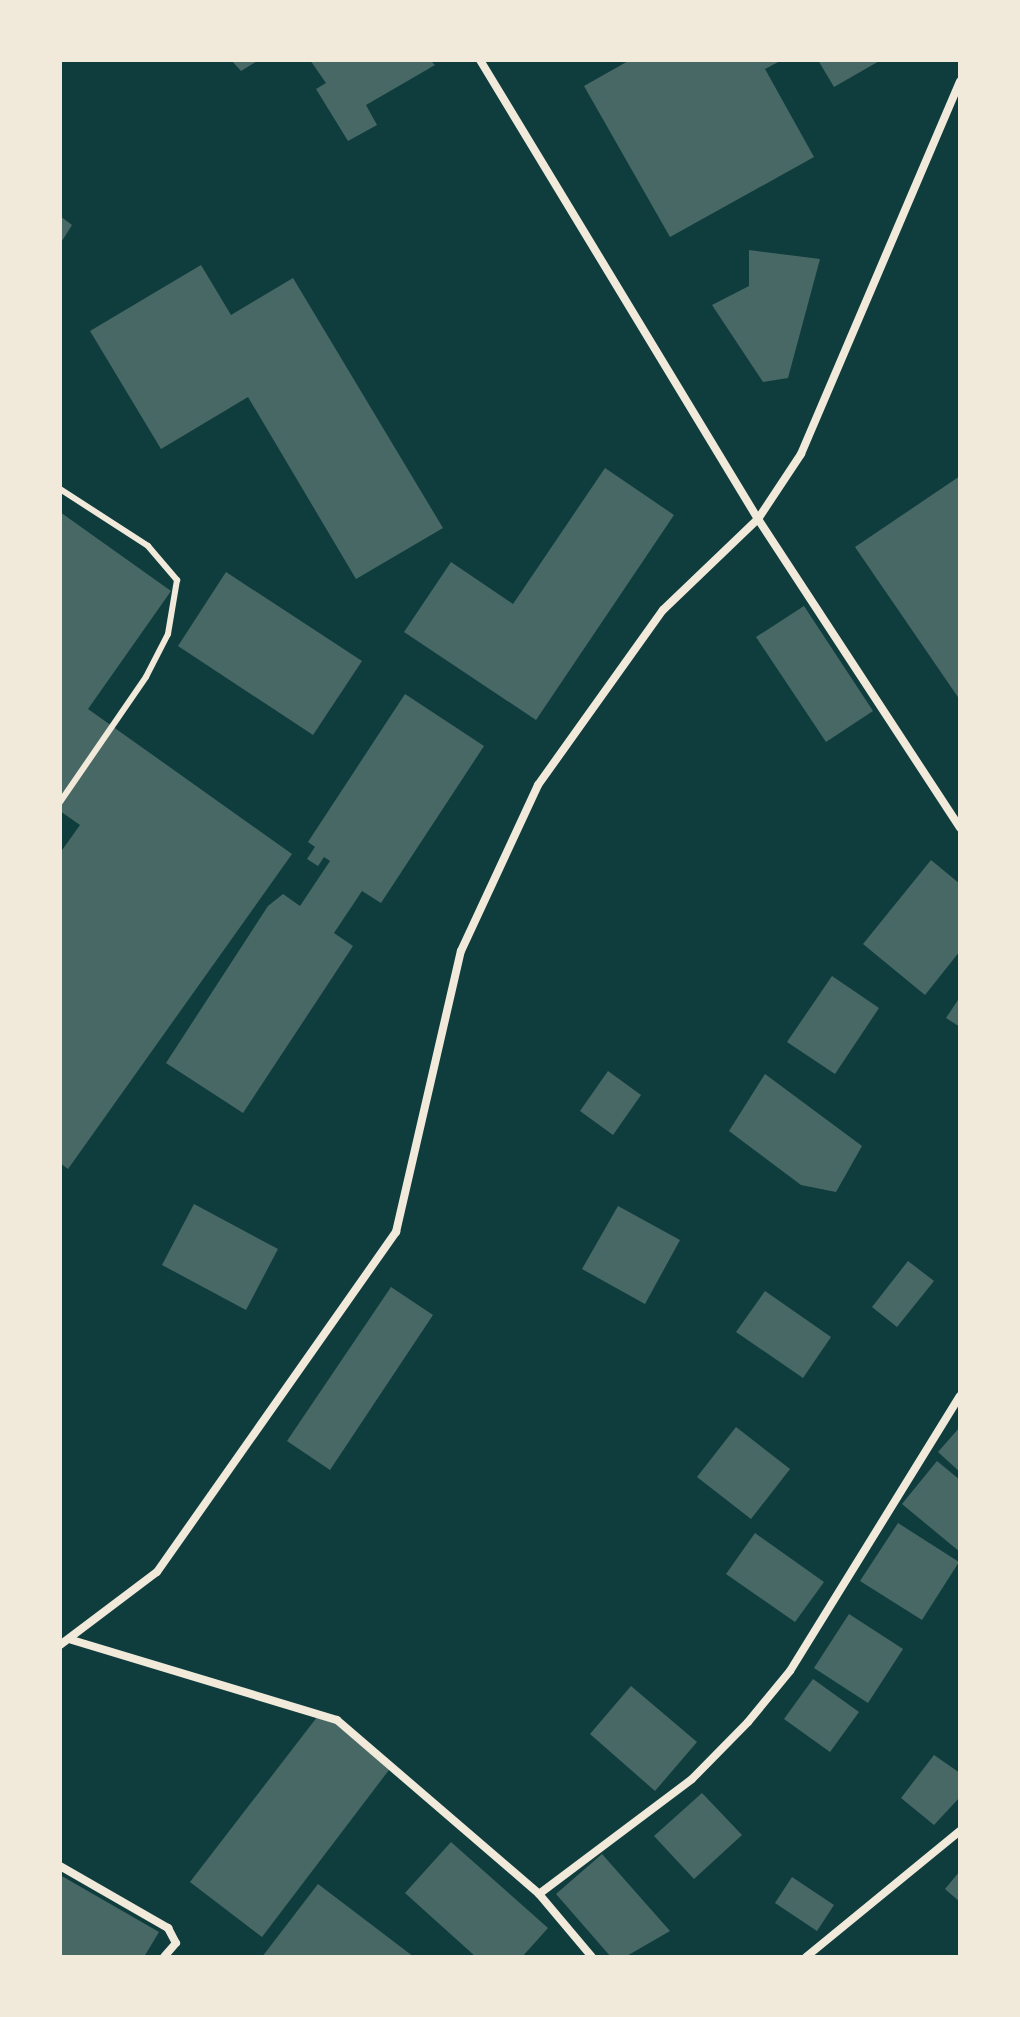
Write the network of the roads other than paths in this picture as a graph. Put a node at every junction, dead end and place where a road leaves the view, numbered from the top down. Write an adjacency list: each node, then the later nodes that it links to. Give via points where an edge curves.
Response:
1 (480, 60): 4 (street)
2 (960, 82): 4 (street, via 801,454)
3 (60, 489): 5 (lane, via 148,546 177,580 168,634 146,677)
4 (758, 519): 6 (street); 8 (street, via 663,610 538,785 461,951 396,1232 157,1572)
5 (60, 802)
6 (960, 828)
7 (960, 1396): 12 (street, via 790,1671 748,1722 692,1779)
8 (72, 1640): 9 (street); 12 (street, via 326,1714)
9 (60, 1645)
10 (960, 1831): 15 (street)
11 (60, 1866): 13 (street, via 168,1928 176,1943)
12 (539, 1894): 14 (street)
13 (164, 1957)
14 (592, 1957)
15 (806, 1957)

